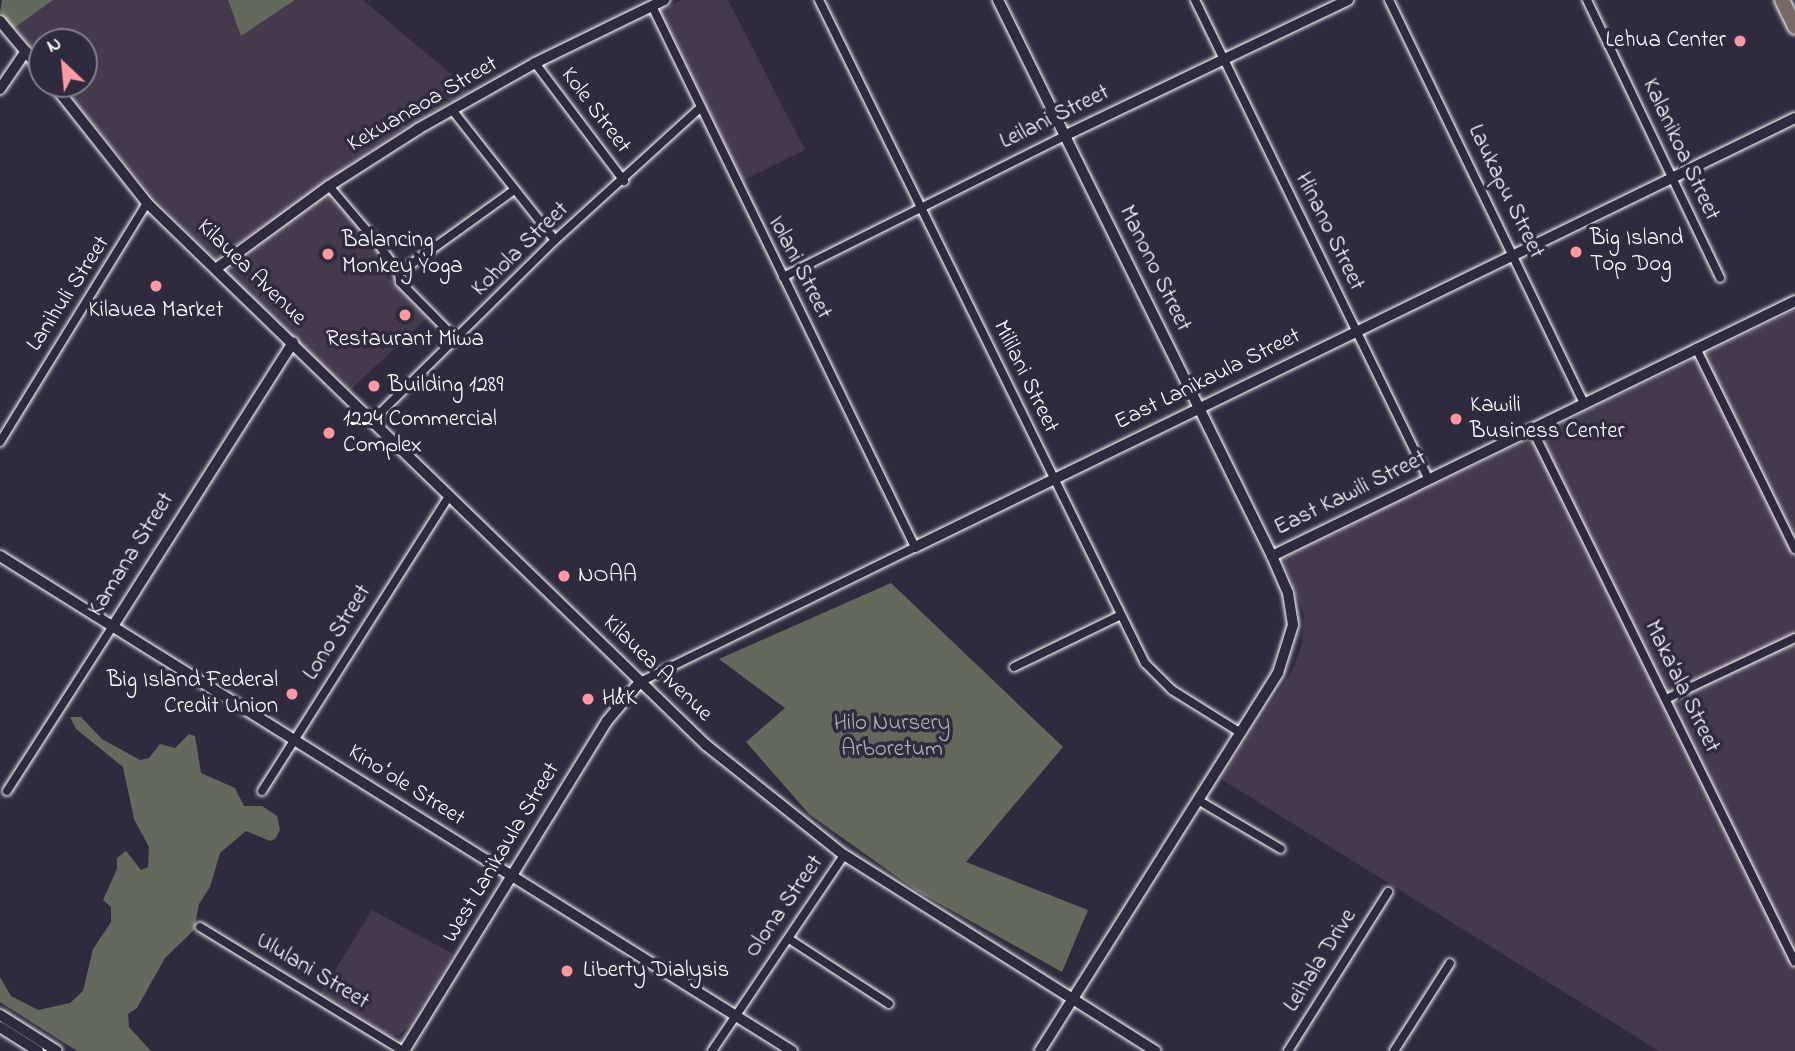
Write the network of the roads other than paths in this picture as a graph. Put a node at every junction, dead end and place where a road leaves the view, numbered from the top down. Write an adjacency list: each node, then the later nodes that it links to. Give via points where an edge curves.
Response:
1 (664, 0): 9 (street, Kekuanaoa Street)
2 (819, 0): 27 (street, Mililani Street)
3 (998, 0): 21 (street, Manono Street)
4 (1195, 0): 14 (street, Hinano Street)
5 (1348, 0): 14 (street, Leilani Street)
6 (1389, 0): 29 (street, Laukapu Street)
7 (1587, 0): 22 (street, Kalanikoa Street)
8 (1782, 0): 11 (highway)
9 (652, 6): 15 (street, Kekuanaoa Street); 18 (street, Iolani Street)
10 (0, 21): 12 (street)
11 (1795, 27)
12 (26, 51): 13 (street); 16 (street)
13 (28, 54)
14 (1224, 60): 21 (street, Leilani Street); 35 (street, Hinano Street)
15 (535, 63): 19 (street, Kekuanaoa Street); 23 (street, Kole Street)
16 (0, 89)
17 (64, 98): 26 (street, Kilauea Avenue)
18 (699, 109): 23 (street, Kohola Street); 32 (street, Iolani Street)
19 (453, 111): 24 (street, Kekuanaoa Street); 25 (street)
20 (1795, 118): 22 (street, East Lanikaula Street)
21 (1064, 136): 27 (street, Leilani Street); 40 (street, Manono Street)
22 (1671, 178): 29 (street, East Lanikaula Street); 33 (street, Kalanikoa Street)
23 (624, 181): 28 (street, Kohola Street)
24 (329, 186): 30 (street, Kekuanaoa Street); 31 (street)
25 (514, 190): 28 (street); 31 (street)
26 (147, 203): 30 (street, Kilauea Avenue); 43 (street, Lanihuli Street)
27 (921, 209): 32 (street, Leilani Street); 44 (street, Mililani Street)
28 (555, 240): 36 (street, Kohola Street)
29 (1514, 253): 35 (street, East Lanikaula Street); 39 (street, Laukapu Street)
30 (217, 268): 37 (street, Kilauea Avenue)
31 (399, 273): 36 (street, via 400,282)
32 (783, 277): 47 (street, Iolani Street)
33 (1720, 278)
34 (1795, 301): 38 (street, East Kawili Street)
35 (1356, 332): 40 (street, East Lanikaula Street); 45 (street, Hinano Street)
36 (456, 339): 41 (street, Kohola Street)
37 (293, 342): 41 (street, Kilauea Avenue); 52 (street, Kamana Street)
38 (1696, 348): 39 (street, East Kawili Street); 48 (street)
39 (1584, 403): 42 (street, East Kawili Street)
40 (1199, 408): 44 (street, East Lanikaula Street); 50 (street, Manono Street)
41 (371, 422): 46 (street, Kilauea Avenue)
42 (1532, 429): 45 (street, East Kawili Street); 56 (street, Maka‘ala Street)
43 (0, 442)
44 (1054, 478): 47 (street, East Lanikaula Street); 51 (street, Mililani Street)
45 (1429, 480): 50 (street, East Kawili Street)
46 (449, 496): 55 (street, Kilauea Avenue); 58 (street, Lono Street)
47 (915, 547): 55 (street, East Lanikaula Street)
48 (1795, 549)
49 (0, 556): 52 (street, Kinoʻole Street)
50 (1272, 556): 57 (street, East Kawili Street, via 1288,593 1293,635 1278,673)
51 (1119, 616): 54 (street); 57 (street, Mililani Street, via 1145,663 1172,690)
52 (113, 626): 58 (street, Kinoʻole Street); 60 (street, Kamana Street)
53 (1795, 638): 56 (street)
54 (1014, 667)
55 (640, 681): 63 (street, Kilauea Avenue, via 715,754); 64 (street, West Lanikaula Street, via 607,720)
56 (1666, 699): 68 (street, Maka‘ala Street)
57 (1241, 733): 61 (street, East Kawili Street)
58 (293, 741): 59 (street, Lono Street); 64 (street, Kinoʻole Street)
59 (262, 791)
60 (7, 792)
61 (1198, 800): 62 (street); 70 (street, East Kawili Street)
62 (1281, 849)
63 (844, 855): 67 (street, Olona Street); 70 (street, Kilauea Avenue)
64 (512, 878): 73 (street, Kinoʻole Street); 77 (street, West Lanikaula Street)
65 (1388, 892): 82 (street, Leihala Drive)
66 (200, 927): 77 (street, Ululani Street)
67 (789, 939): 71 (street); 73 (street, Olona Street)
68 (1795, 962)
69 (1450, 963): 83 (street)
70 (1071, 1000): 80 (street, East Kawili Street); 81 (street, Kilauea Avenue)
71 (889, 1004)
72 (0, 1015): 76 (street)
73 (735, 1015): 78 (street, Olona Street); 79 (street, Kinoʻole Street)
74 (0, 1027): 75 (street)
75 (38, 1051)
76 (57, 1051)
77 (404, 1051)
78 (712, 1051)
79 (792, 1051)
80 (1040, 1051)
81 (1155, 1051)
82 (1288, 1051)
83 (1394, 1051)

